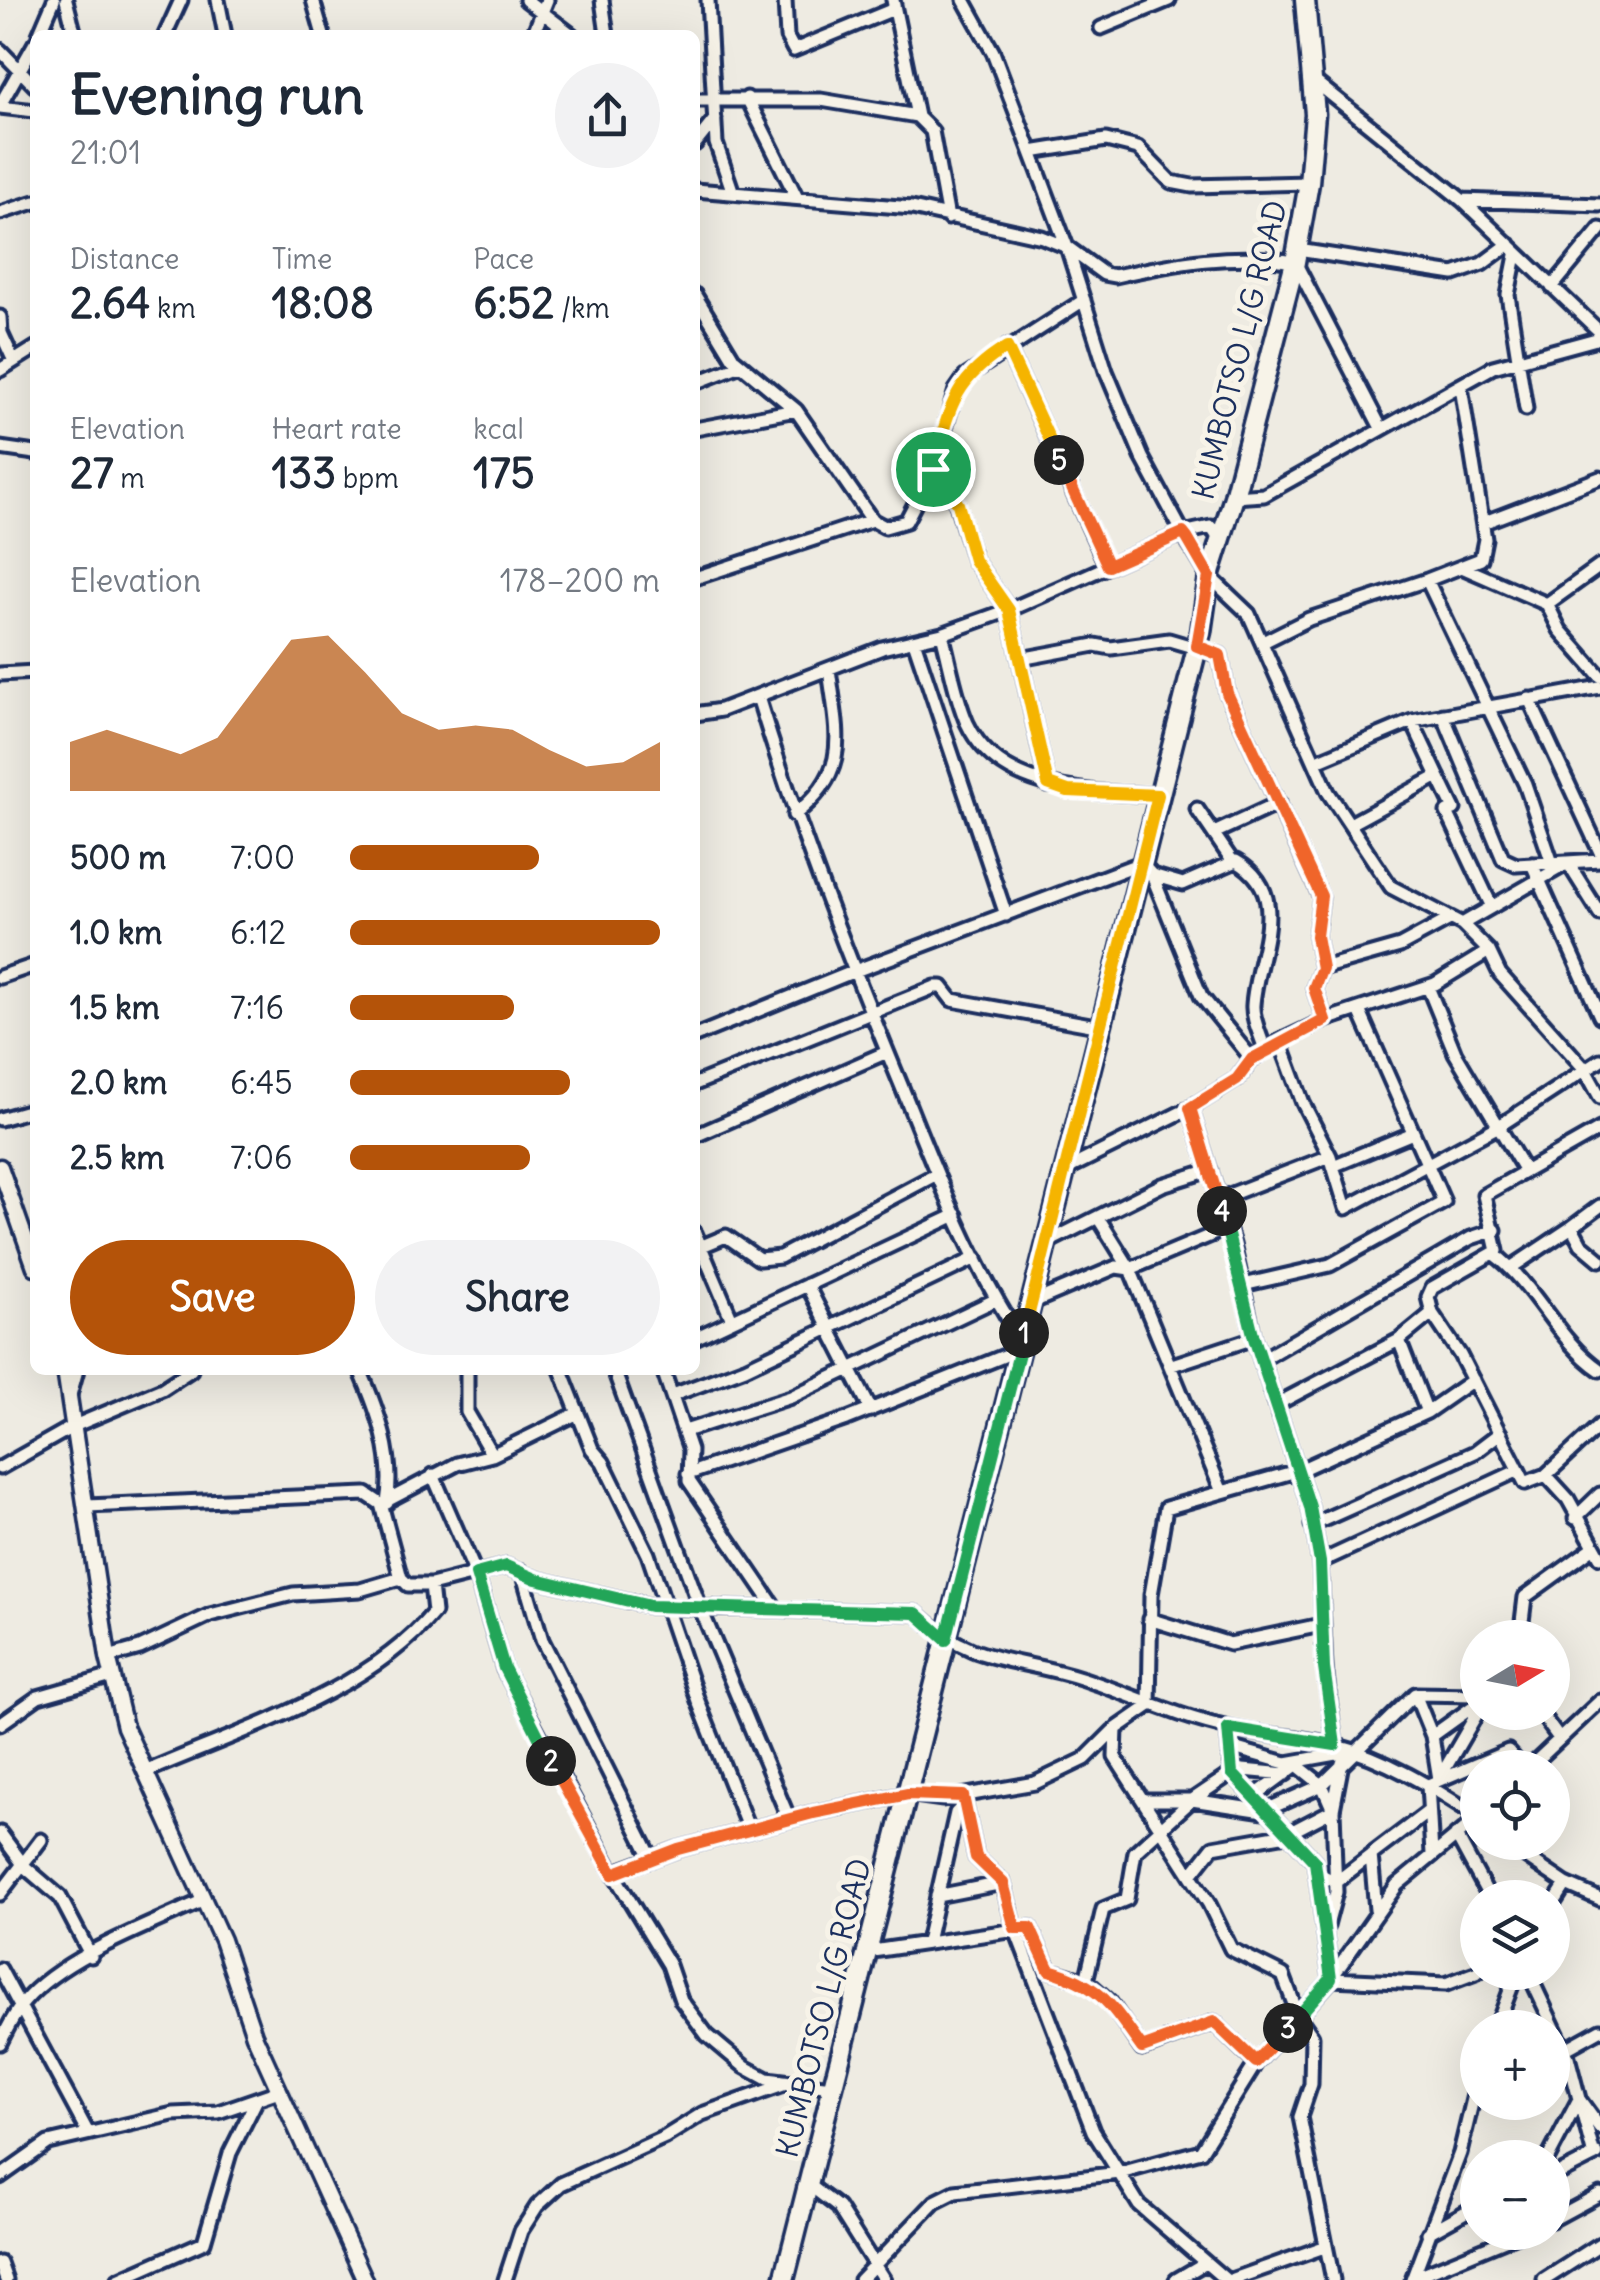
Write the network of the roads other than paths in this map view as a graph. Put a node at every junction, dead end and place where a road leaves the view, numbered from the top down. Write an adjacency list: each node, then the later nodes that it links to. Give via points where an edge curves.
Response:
1 (54, 0): 16 (street)
2 (66, 0): 17 (street)
3 (181, 0): 18 (street)
4 (218, 0): 19 (street)
5 (313, 0): 20 (street)
6 (526, 0): 14 (street)
7 (602, 0): 23 (street)
8 (708, 0): 31 (street)
9 (785, 0): 13 (street, via 786,37 794,50)
10 (964, 0): 37 (street, via 993,52)
11 (1169, 0): 15 (street)
12 (1305, 0): 27 (main road, KUMBOTSO L/G ROAD)
13 (894, 5): 34 (street)
14 (545, 6): 21 (street); 22 (street)
15 (1101, 28)
16 (41, 30)
17 (74, 30)
18 (168, 30)
19 (224, 30)
20 (322, 30)
21 (535, 30)
22 (567, 30)
23 (606, 30)
24 (0, 50): 26 (street)
25 (30, 53): 26 (street)
26 (21, 71): 28 (street); 32 (street)
27 (1313, 80): 38 (main road, KUMBOTSO L/G ROAD); 42 (street)
28 (30, 81)
29 (747, 98): 31 (street); 34 (street, via 821,100); 41 (street)
30 (700, 100): 31 (street)
31 (714, 100): 35 (street)
32 (1, 106): 33 (street)
33 (30, 110)
34 (916, 116): 46 (street, via 932,131)
35 (715, 119): 36 (street); 40 (street)
36 (700, 133)
37 (1031, 152): 38 (street, via 1106,140 1138,148 1171,182); 48 (street)
38 (1309, 183): 50 (main road, KUMBOTSO L/G ROAD)
39 (700, 190): 40 (street)
40 (733, 193): 41 (street)
41 (796, 198): 46 (street, via 912,208)
42 (1462, 200): 44 (street); 49 (street)
43 (30, 204): 45 (street)
44 (1600, 205)
45 (0, 213)
46 (948, 218): 48 (street)
47 (1600, 230): 51 (street)
48 (1067, 246): 50 (street, via 1095,270 1115,276 1192,260); 52 (street)
49 (1513, 249): 50 (street, via 1454,274); 51 (street); 58 (street, via 1508,295)
50 (1296, 256): 67 (street); 72 (main road, KUMBOTSO L/G ROAD)
51 (1552, 287): 55 (street)
52 (1084, 300): 56 (street); 75 (street, via 1113,388)
53 (700, 303): 60 (street)
54 (0, 317): 59 (street)
55 (1600, 335): 58 (street)
56 (1007, 347): 70 (street, via 956,390); 77 (street)
57 (30, 350): 59 (street)
58 (1518, 358): 63 (street); 64 (street)
59 (13, 359): 61 (street)
60 (741, 366): 62 (street); 65 (street)
61 (0, 370)
62 (700, 381)
63 (1462, 387): 67 (street); 74 (street)
64 (1526, 409)
65 (796, 410): 66 (street); 73 (street)
66 (700, 428)
67 (1382, 428): 72 (street, via 1264,495)
68 (0, 448): 69 (street)
69 (30, 451)
70 (933, 469): 73 (street, via 902,525); 84 (street, via 958,504 974,560)
71 (1600, 478): 74 (street)
72 (1234, 498): 76 (main road, KUMBOTSO L/G ROAD)
73 (872, 520): 80 (street)
74 (1485, 522): 79 (street, via 1481,559)
75 (1183, 533): 76 (street, via 1211,528); 77 (street); 81 (street)
76 (1220, 539): 81 (main road, KUMBOTSO L/G ROAD)
77 (1108, 566): 84 (street)
78 (1600, 566): 83 (street)
79 (1464, 568): 82 (street); 83 (street)
80 (700, 576)
81 (1209, 576): 87 (street, via 1250,614); 88 (main road, KUMBOTSO L/G ROAD)
82 (1427, 580): 87 (street, via 1309,619); 97 (street)
83 (1547, 604): 93 (street)
84 (1009, 610): 85 (street); 89 (street)
85 (942, 634): 86 (street); 103 (street, via 976,740)
86 (914, 641): 90 (street); 119 (street)
87 (1263, 642): 101 (street)
88 (1197, 646): 89 (street, via 1169,640 1095,645); 104 (main road, KUMBOTSO L/G ROAD); 105 (street, via 1220,655 1227,693)
89 (1020, 659): 103 (street)
90 (828, 669): 95 (street); 107 (street, via 836,726 831,777 823,793)
91 (30, 672): 92 (street)
92 (0, 674)
93 (1600, 676)
94 (1600, 688): 96 (street)
95 (758, 697): 98 (street); 107 (street)
96 (1529, 699): 97 (street); 110 (street)
97 (1488, 707): 99 (street); 113 (street, via 1525,784)
98 (700, 713)
99 (1444, 715): 100 (street); 115 (street, via 1504,859)
100 (1412, 722): 101 (street); 102 (street)
101 (1317, 761): 108 (street)
102 (1438, 776): 108 (street); 118 (street, via 1454,810 1447,812)
103 (1048, 784): 104 (street)
104 (1158, 795): 116 (main road, KUMBOTSO L/G ROAD)
105 (1279, 803): 109 (street); 124 (street, via 1321,896 1316,936)
106 (1197, 809): 109 (street)
107 (794, 815): 125 (street)
108 (1350, 824): 121 (street, via 1392,887)
109 (1214, 834): 112 (street)
110 (1600, 852)
111 (1600, 860): 114 (street)
112 (1234, 862): 116 (street, via 1183,884); 135 (street, via 1262,887 1269,912 1252,1010)
113 (1552, 863): 114 (street); 115 (street)
114 (1568, 863): 117 (street); 120 (street)
115 (1532, 864): 117 (street)
116 (1147, 869): 119 (street); 132 (main road, KUMBOTSO L/G ROAD); 137 (street, via 1201,996)
117 (1540, 882): 118 (street); 130 (street)
118 (1491, 905): 121 (street)
119 (1006, 914): 125 (street)
120 (1600, 914)
121 (1456, 921): 122 (street); 124 (street, via 1400,946)
122 (1490, 951): 127 (street); 139 (street, via 1500,974)
123 (30, 966): 126 (street)
124 (1322, 968): 131 (street, via 1314,988)
125 (854, 970): 128 (street); 133 (street)
126 (0, 976)
127 (1428, 987): 129 (street); 145 (street, via 1455,1053)
128 (870, 1010): 132 (street, via 942,987 952,1000); 136 (street); 140 (street)
129 (1359, 1010): 131 (street); 147 (street)
130 (1600, 1016)
131 (1325, 1020): 134 (street)
132 (1102, 1027): 152 (main road, KUMBOTSO L/G ROAD)
133 (700, 1034)
134 (1280, 1041): 135 (street); 149 (street)
135 (1266, 1050): 137 (street)
136 (887, 1052): 148 (street); 155 (street)
137 (1252, 1059): 142 (street, via 1237,1079)
138 (1600, 1060): 139 (street)
139 (1584, 1068): 141 (street); 145 (street)
140 (700, 1082)
141 (1600, 1097)
142 (1190, 1108): 152 (street); 153 (street)
143 (30, 1111): 144 (street)
144 (0, 1120)
145 (1500, 1126): 150 (street); 154 (street)
146 (1600, 1128): 154 (street)
147 (1413, 1133): 149 (street); 150 (street)
148 (700, 1134)
149 (1332, 1161): 150 (street, via 1350,1208); 156 (street)
150 (1427, 1165): 173 (street, via 1444,1202 1439,1208 1330,1265)
151 (0, 1167): 164 (street)
152 (1067, 1169): 163 (main road, KUMBOTSO L/G ROAD)
153 (1210, 1170): 156 (street); 159 (street, via 1162,1184)
154 (1524, 1170): 162 (street, via 1484,1195)
155 (937, 1174): 158 (street); 165 (street, via 780,1257 759,1259 731,1236)
156 (1218, 1199): 161 (street)
157 (1600, 1206): 160 (street)
158 (956, 1215): 168 (street); 172 (street)
159 (1099, 1219): 163 (street); 171 (street)
160 (1572, 1227): 169 (street); 170 (street)
161 (1228, 1228): 171 (street); 173 (street)
162 (1495, 1230): 167 (street); 183 (street)
163 (1046, 1244): 175 (main road, KUMBOTSO L/G ROAD)
164 (30, 1246)
165 (700, 1247)
166 (700, 1252): 177 (street)
167 (1494, 1254): 170 (street); 176 (street, via 1432,1288)
168 (976, 1258): 174 (street); 178 (street)
169 (1600, 1260)
170 (1512, 1267): 186 (street)
171 (1130, 1268): 175 (street, via 1116,1267); 184 (street)
172 (807, 1285): 177 (street); 178 (street)
173 (1244, 1286): 180 (street)
174 (995, 1300): 182 (street); 185 (street)
175 (1031, 1303): 182 (main road, KUMBOTSO L/G ROAD)
176 (1432, 1314): 181 (street); 195 (street)
177 (732, 1320): 179 (street)
178 (830, 1328): 185 (street); 196 (street)
179 (700, 1336)
180 (1254, 1338): 183 (street); 184 (street)
181 (1399, 1340): 198 (street); 200 (street)
182 (1021, 1345): 199 (street); 231 (main road, KUMBOTSO L/G ROAD)
183 (1261, 1360): 198 (street)
184 (1172, 1365): 213 (street)
185 (852, 1369): 199 (street); 204 (street, via 791,1397)
186 (1600, 1370)
187 (65, 1375): 197 (street)
188 (76, 1375): 197 (street)
189 (184, 1375): 203 (street)
190 (362, 1375): 215 (street, via 390,1464)
191 (467, 1375): 206 (street, via 468,1412)
192 (562, 1375): 201 (street)
193 (616, 1375): 226 (street)
194 (665, 1375): 196 (street)
195 (1473, 1380): 200 (street); 205 (street)
196 (672, 1395): 204 (street)
197 (69, 1397): 203 (street)
198 (1276, 1404): 208 (street)
199 (872, 1410): 210 (street)
200 (1427, 1412): 208 (street)
201 (578, 1413): 206 (street); 225 (street, via 648,1554)
202 (1600, 1425): 212 (street)
203 (74, 1426): 207 (street); 216 (street)
204 (685, 1431): 210 (street)
205 (1500, 1433): 209 (street); 218 (street, via 1474,1452)
206 (492, 1454): 211 (street)
207 (0, 1468)
208 (1300, 1470): 213 (street); 218 (street)
209 (1518, 1471): 212 (street, via 1527,1484); 220 (street)
210 (688, 1474): 227 (street)
211 (434, 1475): 215 (street); 222 (street)
212 (1546, 1475): 217 (street)
213 (1222, 1492): 228 (street, via 1165,1511)
214 (1600, 1494): 217 (street)
215 (384, 1503): 216 (street, via 366,1494); 223 (street)
216 (87, 1506): 232 (street)
217 (1576, 1518): 219 (street)
218 (1312, 1525): 220 (street)
219 (1597, 1552): 229 (street, via 1524,1597)
220 (1320, 1562): 230 (street)
221 (522, 1572): 222 (street, via 506,1566); 225 (street); 277 (street, via 542,1640)
222 (476, 1574): 224 (street); 281 (street, via 504,1668)
223 (401, 1578): 224 (street, via 408,1585); 232 (street, via 226,1611)
224 (430, 1584): 254 (street, via 434,1612 384,1660 274,1718)
225 (666, 1606): 226 (street); 269 (street)
226 (700, 1607): 227 (street); 267 (street)
227 (776, 1609): 231 (street, via 916,1613)
228 (1149, 1619): 230 (street, via 1230,1644); 237 (street)
229 (1522, 1620)
230 (1321, 1625): 246 (street)
231 (946, 1640): 237 (street, via 983,1656 1082,1678); 258 (main road, KUMBOTSO L/G ROAD)
232 (108, 1657): 233 (street)
233 (112, 1676): 239 (street, via 38,1697); 254 (street)
234 (1415, 1694): 235 (street); 244 (street); 249 (street)
235 (1460, 1695)
236 (1600, 1702): 245 (street)
237 (1149, 1706): 240 (street); 241 (street)
238 (1460, 1716): 244 (street)
239 (0, 1724)
240 (1228, 1728): 246 (street); 247 (street)
241 (1116, 1729): 260 (street, via 1065,1772); 261 (street, via 1115,1757)
242 (1467, 1730): 256 (street)
243 (1553, 1730): 245 (street)
244 (1432, 1736): 256 (street)
245 (1558, 1737): 248 (street)
246 (1335, 1745): 249 (street)
247 (1230, 1747): 250 (street); 252 (street)
248 (1545, 1750)
249 (1352, 1752): 250 (street); 251 (street); 256 (street)
250 (1300, 1763): 255 (street); 257 (street)
251 (1342, 1763): 257 (street); 265 (street)
252 (1232, 1771): 255 (street); 259 (street); 262 (street)
253 (1460, 1771): 256 (street)
254 (145, 1772): 291 (street)
255 (1286, 1774): 259 (street)
256 (1434, 1782): 263 (street); 266 (street)
257 (1322, 1784): 264 (street); 265 (street)
258 (908, 1794): 260 (street); 267 (street); 296 (main road, KUMBOTSO L/G ROAD)
259 (1253, 1797): 264 (street)
260 (964, 1800): 286 (street, via 976,1857); 289 (street)
261 (1143, 1800): 262 (street); 268 (street)
262 (1192, 1800): 264 (street); 268 (street)
263 (1460, 1803)
264 (1264, 1810): 272 (street)
265 (1333, 1810): 272 (street); 285 (street)
266 (1430, 1811): 275 (street); 276 (street)
267 (789, 1819): 269 (street)
268 (1162, 1829): 282 (street); 301 (street, via 1134,1852 1127,1898 1103,1909)
269 (749, 1830): 277 (street)
270 (1460, 1831): 273 (street)
271 (0, 1833): 279 (street)
272 (1287, 1834): 280 (street, via 1315,1862); 282 (street, via 1212,1847)
273 (1456, 1834): 275 (street); 283 (street)
274 (42, 1840): 279 (street)
275 (1432, 1854): 292 (street)
276 (1371, 1855): 285 (street); 292 (street)
277 (652, 1859): 281 (street)
278 (1531, 1860): 284 (street)
279 (25, 1867): 288 (street); 297 (street, via 60,1897)
280 (1316, 1873): 285 (street); 294 (street)
281 (613, 1874): 309 (street, via 655,1940 680,2000 707,2035 767,2079)
282 (1190, 1875): 303 (street, via 1230,1949 1284,1976)
283 (1480, 1880)
284 (1560, 1880)
285 (1336, 1882): 294 (street)
286 (1003, 1883): 289 (street); 293 (street)
287 (1570, 1886): 290 (street)
288 (0, 1894)
289 (938, 1896): 295 (street)
290 (1600, 1899)
291 (202, 1901): 297 (street); 311 (street)
292 (1376, 1910): 299 (street)
293 (1015, 1928): 295 (street); 301 (street, via 1030,1928 1049,1970); 320 (street, via 1093,2131)
294 (1325, 1934): 299 (street)
295 (927, 1942): 296 (street)
296 (866, 1952): 310 (main road, KUMBOTSO L/G ROAD)
297 (92, 1956): 302 (street)
298 (0, 1969): 302 (street)
299 (1331, 1979): 300 (street, via 1446,1984); 303 (street)
300 (1460, 1979)
301 (1086, 1981): 307 (street, via 1142,2048 1214,2022)
302 (21, 2005): 305 (street); 316 (street)
303 (1299, 2017): 307 (street); 328 (street, via 1312,2036 1315,2060 1300,2118)
304 (1600, 2030): 306 (street)
305 (0, 2043)
306 (1570, 2047)
307 (1256, 2062): 320 (street, via 1201,2150)
308 (1570, 2070): 313 (street)
309 (790, 2082): 310 (street); 337 (street, via 702,2114 561,2184 521,2231)
310 (832, 2087): 322 (main road, KUMBOTSO L/G ROAD)
311 (280, 2091): 312 (street); 336 (street)
312 (257, 2098): 316 (street, via 218,2112); 335 (street, via 230,2154 204,2242)
313 (1579, 2099): 315 (street); 317 (street); 318 (street)
314 (1468, 2120): 326 (street)
315 (1600, 2128)
316 (87, 2131): 321 (street, via 48,2143)
317 (1557, 2140)
318 (1597, 2154): 319 (street)
319 (1570, 2168)
320 (1120, 2172): 331 (street, via 1140,2205); 332 (street, via 956,2192 934,2202)
321 (0, 2176)
322 (808, 2184): 332 (street, via 838,2208); 338 (main road, KUMBOTSO L/G ROAD)
323 (1598, 2198): 324 (street)
324 (1570, 2211)
325 (1460, 2216): 326 (street)
326 (1428, 2233): 333 (street)
327 (1600, 2244): 344 (street)
328 (1324, 2247): 342 (street); 343 (street)
329 (1481, 2250): 333 (street)
330 (0, 2263): 334 (street)
331 (1205, 2263): 341 (street); 342 (street)
332 (876, 2268): 339 (street); 340 (street)
333 (1413, 2279)
334 (6, 2280)
335 (118, 2280)
336 (365, 2280)
337 (505, 2280)
338 (784, 2280)
339 (860, 2280)
340 (884, 2280)
341 (1176, 2280)
342 (1228, 2280)
343 (1333, 2280)
344 (1544, 2280)

